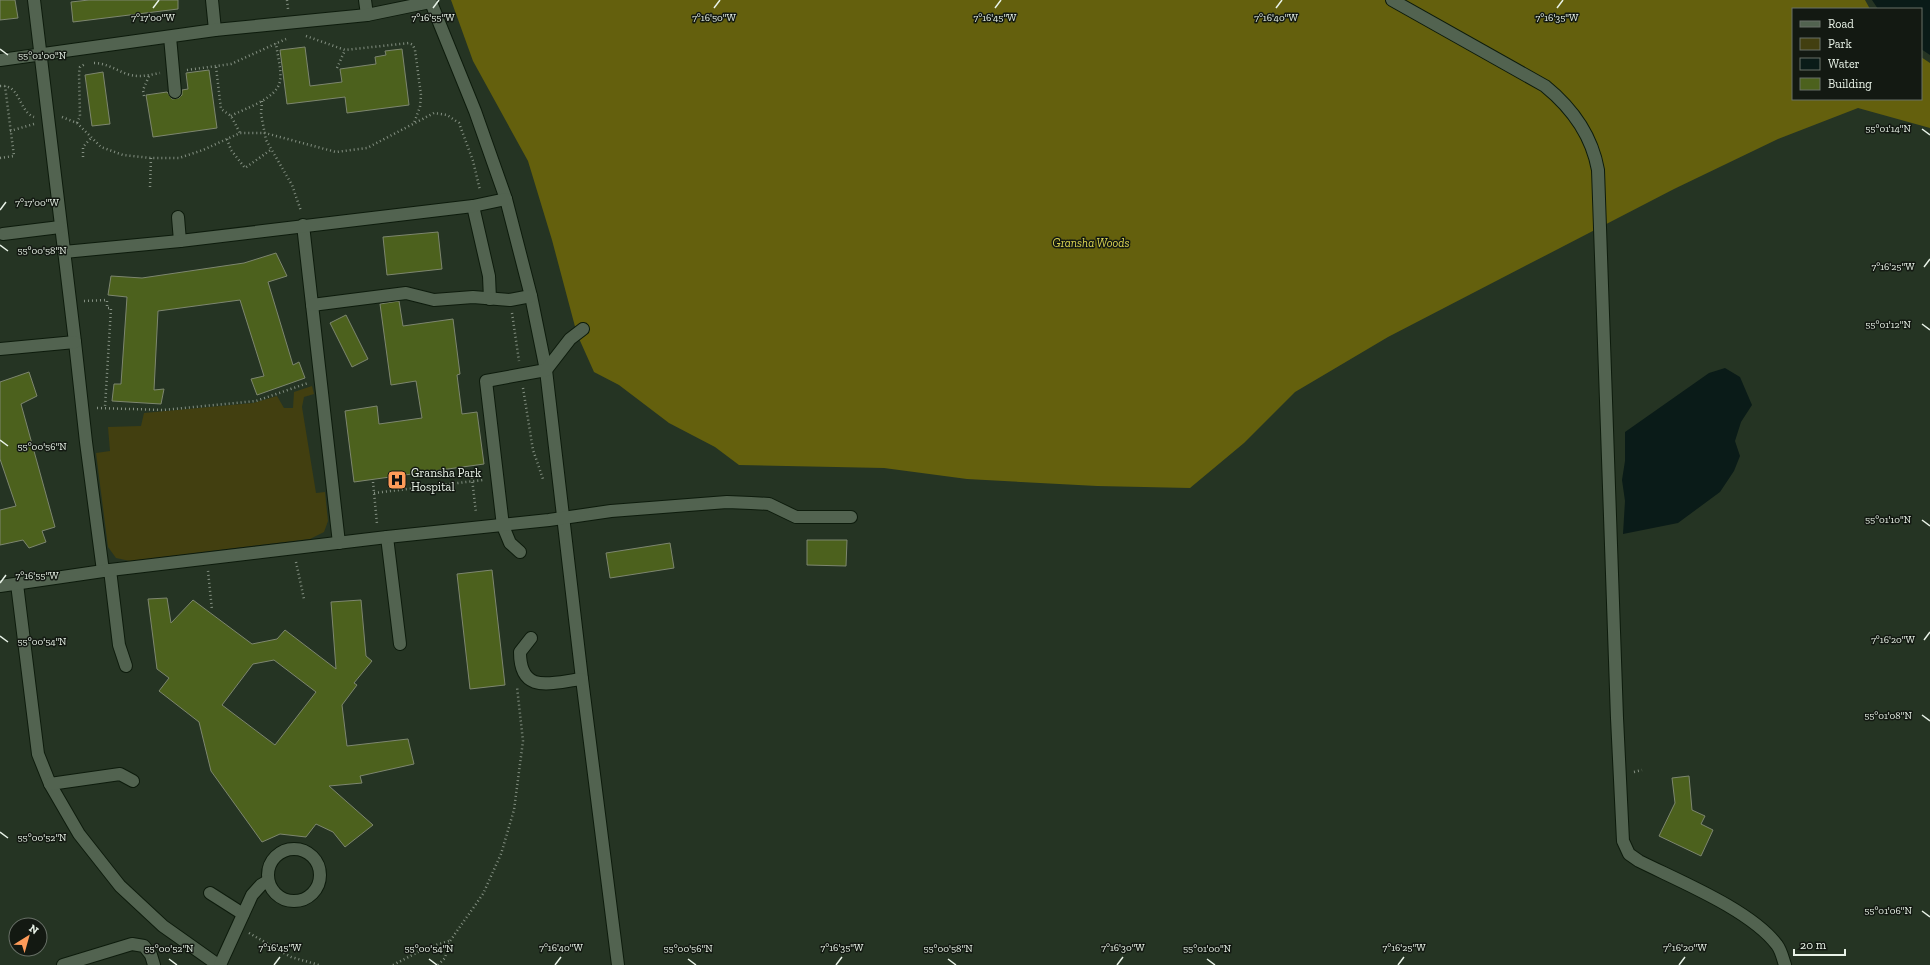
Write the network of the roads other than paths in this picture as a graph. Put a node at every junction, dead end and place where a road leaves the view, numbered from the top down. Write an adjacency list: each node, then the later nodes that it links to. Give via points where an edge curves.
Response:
1 (34, 0): 9 (street)
2 (212, 0): 7 (street)
3 (365, 0): 6 (street)
4 (1392, 0): 49 (street, via 1545,86 1561,99 1590,141 1598,170 1623,842 1629,854 1639,861 1752,921 1778,946)
5 (430, 1): 6 (street); 12 (street, via 475,111)
6 (367, 15): 7 (street)
7 (216, 30): 8 (street)
8 (170, 37): 9 (street); 11 (street)
9 (41, 55): 10 (street); 16 (street, via 42,118)
10 (0, 60)
11 (175, 92)
12 (506, 199): 13 (street); 20 (street)
13 (479, 205): 15 (street); 21 (street)
14 (178, 217): 18 (street)
15 (303, 225): 18 (street); 22 (street)
16 (60, 227): 17 (street); 19 (street)
17 (3, 234)
18 (180, 241): 19 (street)
19 (64, 252): 24 (street)
20 (531, 296): 21 (street, via 510,300); 26 (street)
21 (490, 299): 22 (street, via 473,297 434,300 406,293)
22 (312, 305): 31 (street)
23 (583, 329): 26 (street, via 570,339)
24 (75, 342): 25 (street); 33 (street, via 82,409)
25 (0, 350)
26 (546, 370): 28 (street); 29 (street, via 486,381)
27 (851, 517): 28 (street, via 796,517 769,504 727,502 611,511)
28 (563, 518): 29 (street); 39 (street)
29 (503, 526): 30 (street); 32 (street, via 510,543)
30 (383, 538): 31 (street); 37 (street)
31 (339, 543): 33 (street)
32 (520, 552)
33 (106, 571): 34 (street); 38 (street, via 119,645)
34 (17, 584): 35 (street); 41 (street, via 38,754)
35 (0, 586)
36 (531, 638): 39 (street, via 520,652 522,670 529,679 545,685)
37 (400, 644)
38 (126, 666)
39 (582, 679): 48 (street)
40 (133, 781): 41 (street, via 120,774)
41 (50, 784): 47 (street, via 79,834 120,886 163,926)
42 (268, 881): 42 (street, via 270,864 275,857 290,849 307,852 318,865 320,874 317,886 302,900 293,901 278,895); 44 (street, via 252,895)
43 (210, 893): 44 (street)
44 (243, 914): 47 (street)
45 (63, 965): 46 (street, via 132,944 144,946 151,955)
46 (154, 965)
47 (218, 965)
48 (618, 965)
49 (1785, 965)

